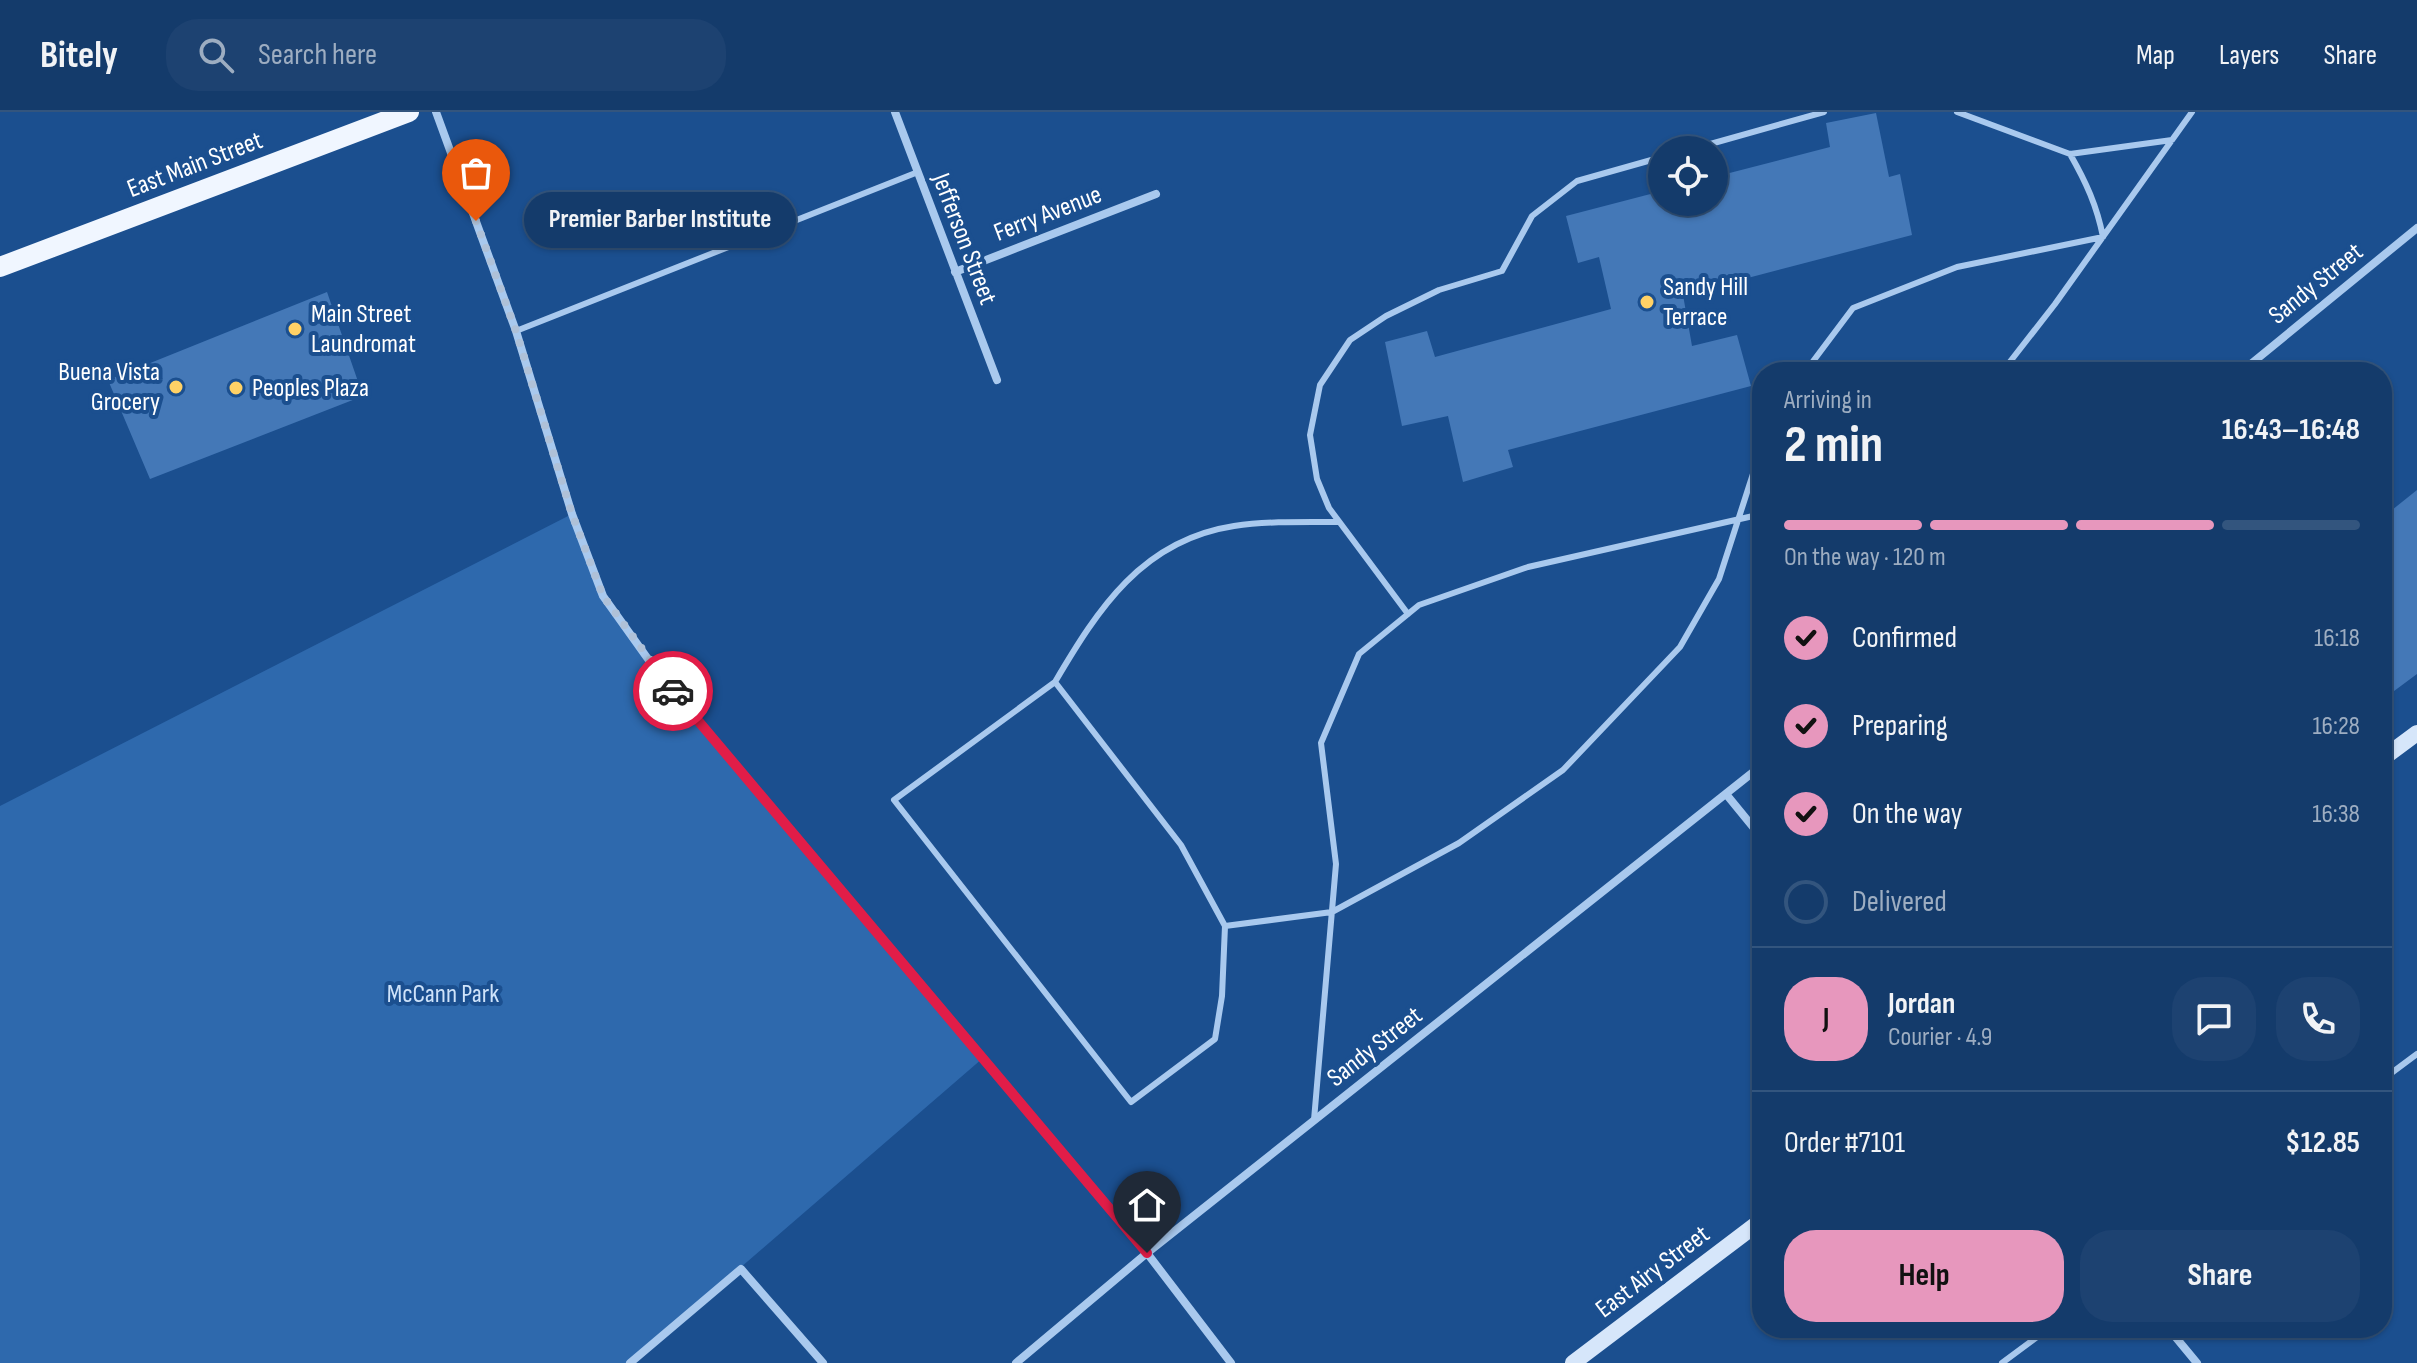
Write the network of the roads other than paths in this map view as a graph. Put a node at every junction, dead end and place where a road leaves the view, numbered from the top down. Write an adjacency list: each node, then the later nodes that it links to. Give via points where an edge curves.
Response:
1 (409, 112): 15 (main road, East Main Street)
2 (436, 112): 17 (street)
3 (895, 112): 11 (street, Jefferson Street)
4 (1824, 112): 7 (lane)
5 (1957, 112): 9 (lane)
6 (2192, 112): 8 (lane)
7 (1728, 139)
8 (2172, 140): 9 (lane); 14 (lane)
9 (2070, 154): 14 (lane, via 2091,190)
10 (1648, 161): 25 (lane, via 1577,181 1532,216 1502,271 1439,290 1350,340 1320,385 1310,435 1317,479)
11 (918, 172): 16 (street, Jefferson Street); 17 (lane)
12 (1156, 194): 16 (street, Ferry Avenue)
13 (2417, 228): 20 (street, Sandy Street)
14 (2103, 237): 18 (lane, via 1957,267 1853,308); 19 (lane)
15 (0, 267)
16 (955, 272): 21 (street, Jefferson Street)
17 (516, 331): 39 (street, via 603,596 658,673)
18 (1812, 362)
19 (2009, 362)
20 (2253, 362)
21 (997, 380)
22 (1752, 481): 24 (lane)
23 (1752, 516): 24 (lane)
24 (1741, 519): 26 (lane, via 1528,567 1419,605); 33 (lane, via 1719,579 1680,647 1563,770 1459,843)
25 (1339, 522): 26 (lane); 27 (lane, via 1233,526 1194,536 1155,555 1114,592)
26 (1408, 614): 33 (lane, via 1359,654 1321,743 1336,864)
27 (1055, 682): 34 (lane, via 1181,845); 34 (lane, via 894,800 1131,1102 1215,1039)
28 (2417, 733): 29 (main road)
29 (2392, 752)
30 (1752, 773): 31 (street, Sandy Street)
31 (1726, 794): 32 (street); 37 (street, Sandy Street)
32 (1752, 826)
33 (1332, 912): 34 (lane); 37 (lane)
34 (1225, 926)
35 (2417, 1054): 36 (lane)
36 (2392, 1073)
37 (1314, 1121): 39 (street, Sandy Street)
38 (1752, 1228): 46 (main road, East Airy Street)
39 (1147, 1253): 44 (street, Sandy Street); 45 (street)
40 (2036, 1338): 47 (lane)
41 (2176, 1338): 48 (street)
42 (630, 1363): 43 (street, via 741,1269)
43 (823, 1363)
44 (1016, 1363)
45 (1231, 1363)
46 (1573, 1363)
47 (2002, 1363)
48 (2197, 1363)

